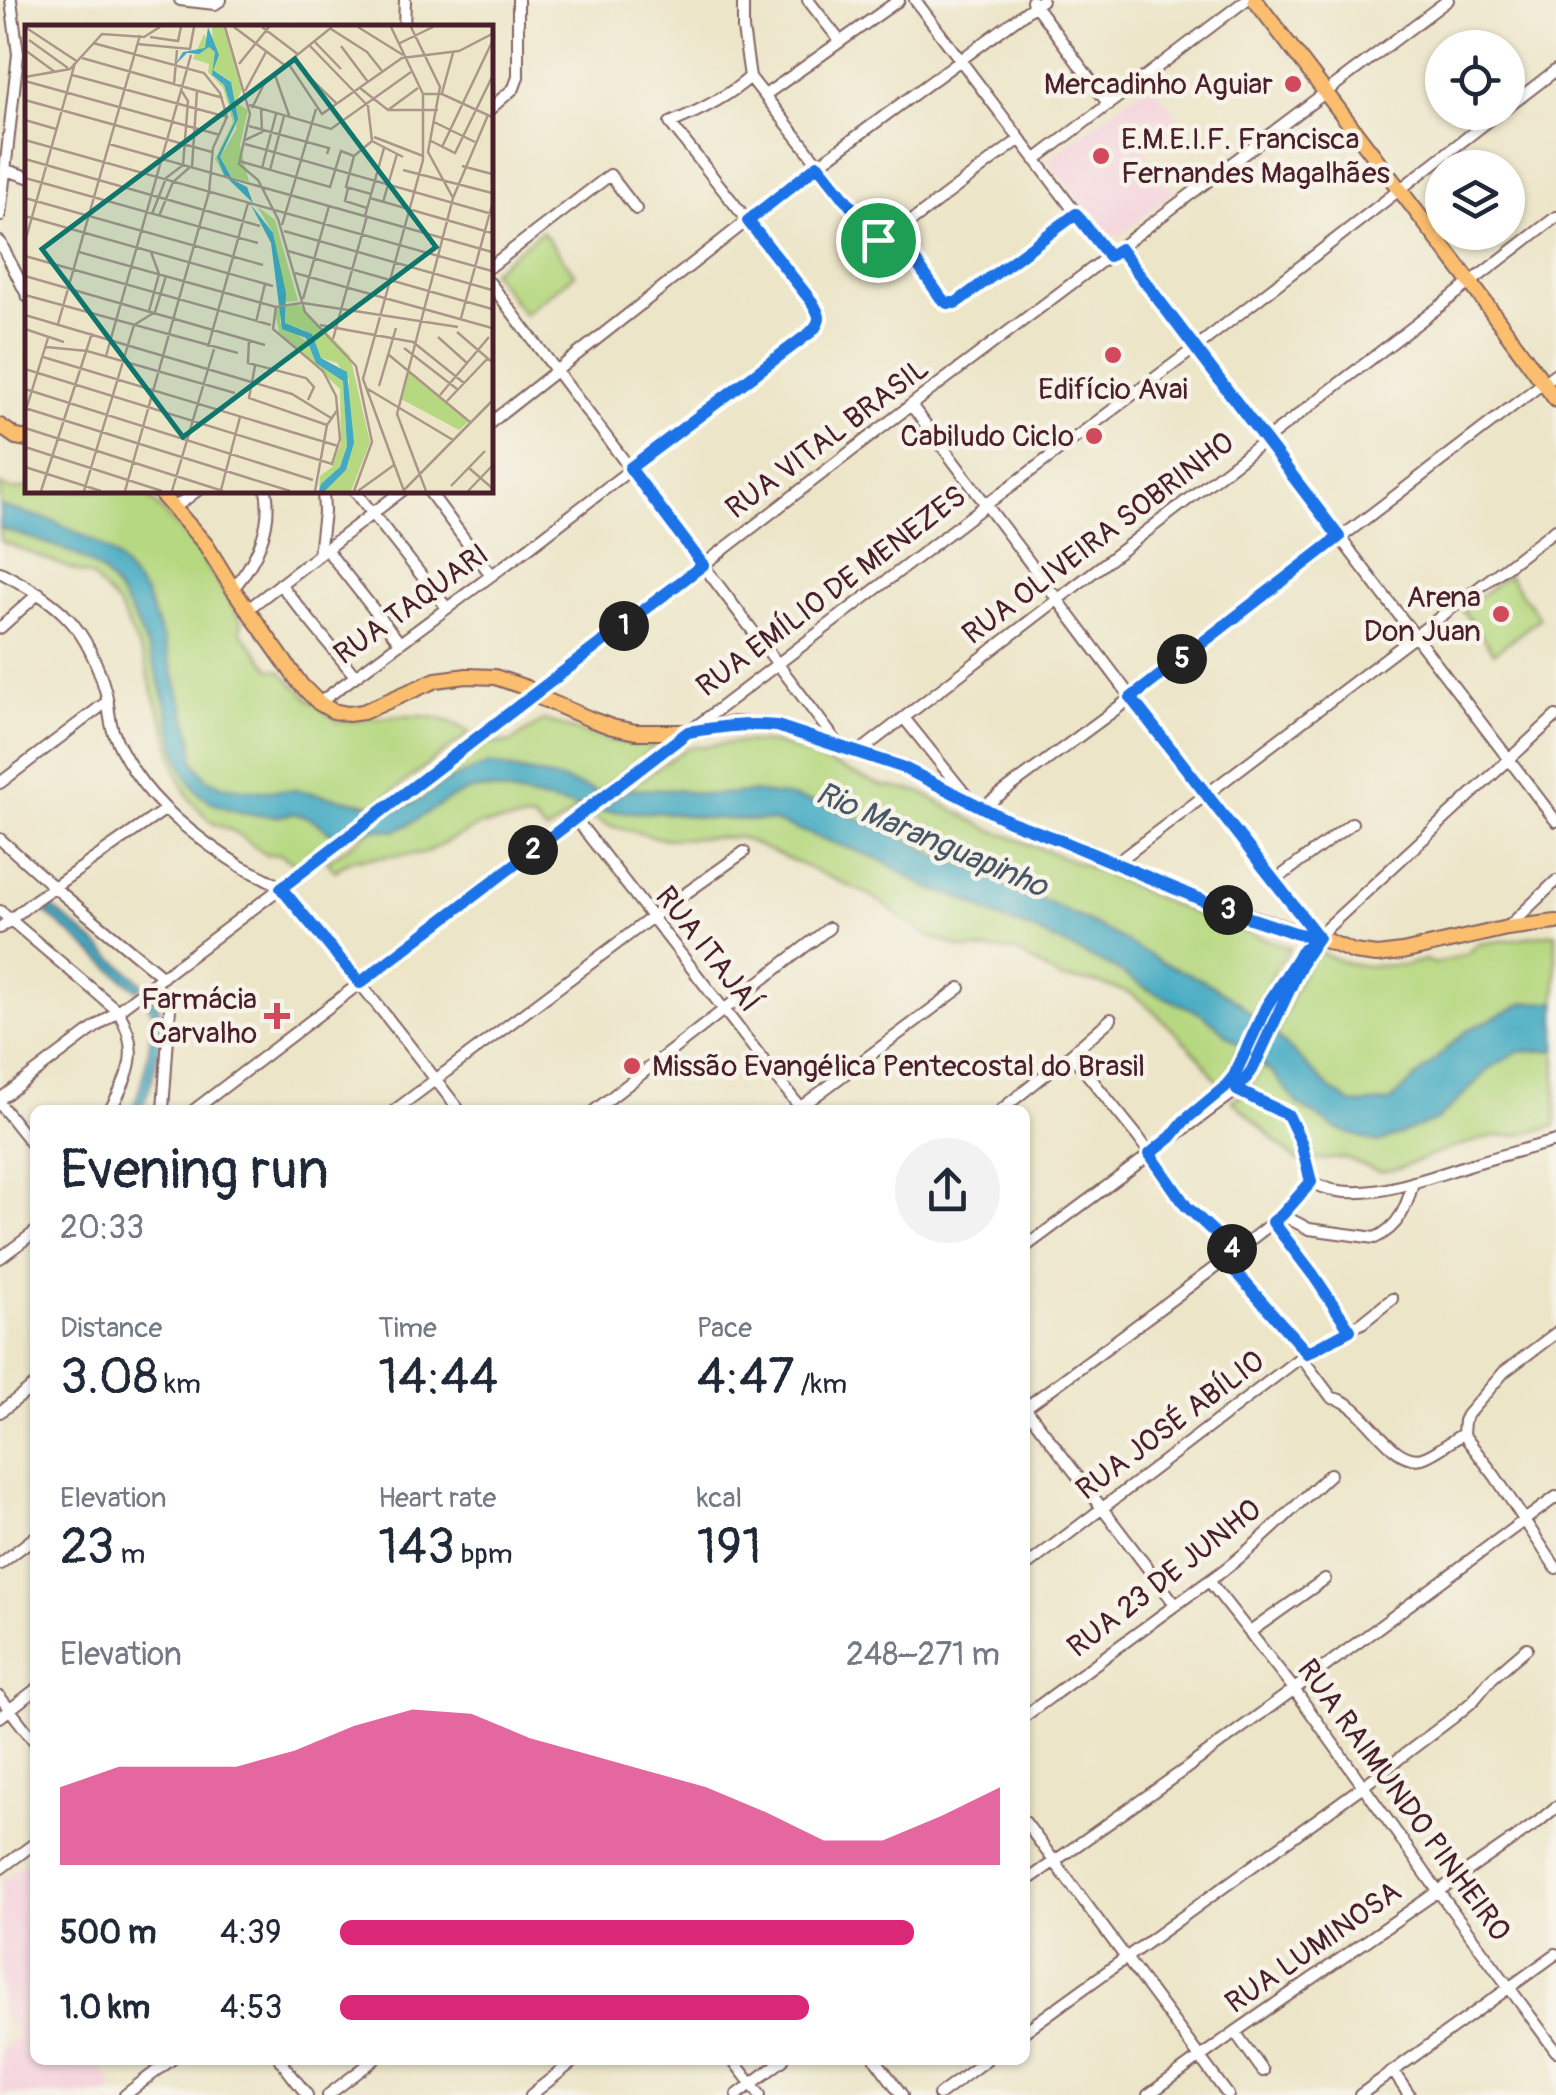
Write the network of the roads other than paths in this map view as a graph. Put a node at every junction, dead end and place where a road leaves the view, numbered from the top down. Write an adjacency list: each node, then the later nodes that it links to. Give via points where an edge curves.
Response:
1 (11, 0): 16 (street)
2 (180, 0): 3 (street)
3 (221, 0)
4 (405, 0): 14 (street)
5 (518, 0): 26 (street, via 518,77)
6 (743, 0): 20 (street)
7 (808, 0): 15 (street)
8 (899, 0): 15 (street)
9 (915, 0): 17 (street)
10 (1246, 0): 25 (street)
11 (1255, 0): 22 (main road)
12 (1448, 0): 22 (street, RUA VITAL BRASIL)
13 (1037, 2): 17 (street); 25 (street)
14 (404, 25)
15 (840, 41): 24 (street)
16 (22, 55): 19 (street)
17 (962, 60): 28 (street); 30 (street)
18 (1556, 70): 23 (street)
19 (14, 76): 21 (street); 31 (street)
20 (750, 78): 24 (street); 38 (street, via 670,123)
21 (0, 80)
22 (1326, 92): 33 (main road); 41 (street, RUA VITAL BRASIL)
23 (1525, 94)
24 (765, 95): 30 (street)
25 (1110, 106): 29 (street)
26 (492, 107)
27 (1476, 130): 33 (street, RUA EMÍLIO DE MENEZES)
28 (1020, 139): 29 (street); 39 (street)
29 (1035, 160): 35 (street)
30 (818, 165): 38 (street); 39 (street, via 876,239)
31 (6, 170): 32 (street); 36 (street)
32 (25, 176)
33 (1398, 190): 44 (main road); 47 (street, RUA EMÍLIO DE MENEZES)
34 (636, 209): 43 (street, via 610,175)
35 (1076, 214): 39 (street, via 952,304); 42 (street)
36 (0, 216)
37 (1556, 217): 44 (street, RUA OLIVEIRA SOBRINHO)
38 (748, 221): 48 (street); 56 (street, RUA TAQUARI, via 812,302 820,315 817,326)
39 (896, 233)
40 (0, 242): 46 (street)
41 (1120, 249): 42 (street, RUA VITAL BRASIL); 47 (street)
42 (1109, 256): 51 (street, RUA VITAL BRASIL)
43 (492, 265)
44 (1470, 282): 49 (main road); 55 (street, RUA OLIVEIRA SOBRINHO)
45 (492, 286): 48 (street)
46 (25, 291)
47 (1195, 348): 55 (street); 64 (street, RUA EMÍLIO DE MENEZES)
48 (556, 370): 52 (street); 56 (street)
49 (1550, 378): 50 (main road); 68 (street)
50 (1556, 400)
51 (911, 405): 64 (street); 70 (street, RUA VITAL BRASIL)
52 (492, 421)
53 (0, 426): 54 (main road)
54 (25, 438)
55 (1266, 441): 68 (street); 76 (street, RUA OLIVEIRA SOBRINHO)
56 (630, 468): 70 (street); 72 (street, RUA TAQUARI)
57 (160, 492): 65 (main road)
58 (195, 492): 65 (street)
59 (266, 492): 74 (street, via 263,541)
60 (323, 492): 69 (street)
61 (356, 492): 66 (street)
62 (400, 492): 66 (street)
63 (429, 492): 72 (street)
64 (987, 504): 76 (street); 82 (street, RUA EMÍLIO DE MENEZES)
65 (174, 508): 74 (main road)
66 (373, 514): 69 (street); 77 (street)
67 (1556, 529): 80 (street)
68 (1339, 537): 80 (street); 85 (street)
69 (322, 552): 73 (street); 81 (street)
70 (703, 565): 82 (street); 84 (street, RUA VITAL BRASIL)
71 (0, 572): 75 (street)
72 (491, 575): 77 (street, RUA TAQUARI)
73 (280, 584): 78 (street); 83 (street)
74 (233, 589): 78 (main road)
75 (39, 593): 79 (street); 86 (street, via 80,632)
76 (1058, 598): 85 (street); 89 (street, RUA OLIVEIRA SOBRINHO)
77 (447, 608): 81 (street, RUA TAQUARI)
78 (248, 609): 87 (main road)
79 (0, 628)
80 (1416, 634): 93 (street); 95 (street)
81 (400, 643): 83 (street, RUA TAQUARI)
82 (778, 663): 90 (street, RUA EMÍLIO DE MENEZES); 91 (street)
83 (355, 676): 87 (street, RUA TAQUARI)
84 (535, 694): 87 (main road, via 495,677 467,676 436,680 363,712 333,712); 90 (main road, via 612,727); 107 (street, RUA VITAL BRASIL)
85 (1131, 698): 95 (street); 96 (street)
86 (108, 701): 94 (street); 97 (street, via 122,750)
87 (319, 703)
88 (1556, 716): 93 (street)
89 (904, 718): 92 (street, RUA OLIVEIRA SOBRINHO); 96 (street)
90 (688, 732): 91 (main road, via 756,724); 98 (street, RUA EMÍLIO DE MENEZES)
91 (840, 746): 92 (main road)
92 (859, 752): 96 (main road)
93 (1508, 760): 99 (street); 115 (street)
94 (0, 783)
95 (1204, 794): 103 (street); 105 (street)
96 (976, 804): 103 (main road)
97 (166, 809): 106 (street); 107 (street, via 220,853)
98 (580, 815): 109 (street, RUA ITAJAÍ); 117 (street, RUA EMÍLIO DE MENEZES)
99 (1556, 821)
100 (1352, 823): 105 (street)
101 (0, 839): 106 (street)
102 (744, 852): 109 (street)
103 (1116, 863): 115 (main road, via 1226,910)
104 (1556, 880): 114 (street)
105 (1273, 882): 115 (street)
106 (54, 888): 110 (street); 116 (street)
107 (281, 888): 116 (street, RUA VITAL BRASIL); 117 (street)
108 (0, 911): 110 (street)
109 (651, 918): 119 (street, RUA ITAJAÍ); 123 (street)
110 (10, 920): 112 (street); 120 (street)
111 (1556, 922): 114 (main road)
112 (0, 928)
113 (829, 928): 119 (street)
114 (1507, 928): 115 (main road, via 1376,955)
115 (1318, 937): 124 (street); 135 (street, via 1266,1007 1225,1087)
116 (158, 980): 120 (street, RUA VITAL BRASIL); 127 (street, via 170,1008)
117 (360, 983): 123 (street); 128 (street, RUA EMÍLIO DE MENEZES)
118 (960, 988): 133 (street)
119 (724, 1010): 131 (street); 132 (street, RUA ITAJAÍ)
120 (118, 1011): 125 (street, RUA VITAL BRASIL); 126 (street, via 132,1062)
121 (1111, 1018): 122 (street)
122 (1071, 1054): 134 (street); 138 (street)
123 (435, 1079): 129 (street); 130 (street)
124 (1237, 1090): 135 (street); 139 (street, via 1288,1115)
125 (0, 1102): 136 (street)
126 (113, 1105)
127 (163, 1105)
128 (201, 1105)
129 (401, 1105)
130 (454, 1105)
131 (601, 1105)
132 (797, 1105)
133 (805, 1105)
134 (1007, 1105)
135 (1171, 1137): 138 (street)
136 (30, 1141)
137 (1556, 1142): 140 (street)
138 (1150, 1154): 143 (street); 144 (street)
139 (1311, 1182): 140 (street, via 1356,1192); 141 (street)
140 (1413, 1182): 141 (street, via 1396,1224 1375,1238)
141 (1278, 1218): 144 (street); 147 (street)
142 (30, 1236): 145 (street)
143 (1030, 1244)
144 (1230, 1256): 149 (street); 151 (street)
145 (0, 1258)
146 (1392, 1299): 147 (street, RUA JOSÉ ABÍLIO)
147 (1350, 1330): 149 (street, RUA JOSÉ ABÍLIO)
148 (1556, 1333): 154 (street, via 1504,1372 1467,1415)
149 (1304, 1355): 154 (street, via 1332,1398 1409,1458 1424,1457); 157 (street, RUA JOSÉ ABÍLIO)
150 (30, 1389): 152 (street)
151 (1030, 1403)
152 (0, 1412)
153 (1030, 1414): 157 (street)
154 (1463, 1434): 158 (street)
155 (1330, 1474): 164 (street, RUA 23 DE JUNHO)
156 (1556, 1497): 158 (street)
157 (1102, 1508): 160 (street, RUA JOSÉ ABÍLIO); 165 (street)
158 (1525, 1520): 162 (street); 168 (street)
159 (30, 1541): 161 (street)
160 (1030, 1563)
161 (0, 1564)
162 (1556, 1568)
163 (1325, 1578): 166 (street)
164 (1209, 1581): 165 (street, RUA 23 DE JUNHO); 166 (street, RUA RAIMUNDO PINHEIRO)
165 (1175, 1604): 171 (street, RUA 23 DE JUNHO)
166 (1250, 1632): 168 (street, RUA RAIMUNDO PINHEIRO)
167 (1528, 1648): 174 (street, via 1454,1718)
168 (1294, 1689): 174 (street, RUA RAIMUNDO PINHEIRO); 178 (street)
169 (30, 1694): 172 (street)
170 (0, 1697): 172 (street)
171 (1030, 1712)
172 (5, 1713): 173 (street)
173 (30, 1737)
174 (1363, 1786): 181 (street, RUA RAIMUNDO PINHEIRO); 183 (street)
175 (1556, 1806): 181 (street, RUA LUMINOSA)
176 (1030, 1829): 178 (street)
177 (30, 1847): 179 (street)
178 (1054, 1860): 180 (street); 183 (street)
179 (0, 1869)
180 (1030, 1878)
181 (1438, 1891): 184 (street, RUA RAIMUNDO PINHEIRO); 186 (street, RUA LUMINOSA)
182 (1556, 1954): 184 (street)
183 (1126, 1956): 185 (street); 188 (street)
184 (1509, 1988): 187 (street, RUA RAIMUNDO PINHEIRO); 198 (street)
185 (1030, 2028)
186 (1234, 2032): 188 (street, RUA LUMINOSA); 197 (street)
187 (1556, 2051)
188 (1200, 2057): 208 (street, RUA LUMINOSA); 209 (street)
189 (164, 2065): 200 (street)
190 (284, 2065): 201 (street)
191 (367, 2065): 202 (street)
192 (568, 2065): 203 (street)
193 (737, 2065): 199 (street)
194 (777, 2065): 199 (street)
195 (880, 2065): 206 (street)
196 (979, 2065): 207 (street)
197 (1262, 2071)
198 (1393, 2071): 210 (street); 211 (street)
199 (752, 2084): 204 (street); 205 (street)
200 (124, 2095)
201 (307, 2095)
202 (328, 2095)
203 (531, 2095)
204 (737, 2095)
205 (760, 2095)
206 (902, 2095)
207 (939, 2095)
208 (1148, 2095)
209 (1228, 2095)
210 (1360, 2095)
211 (1409, 2095)

